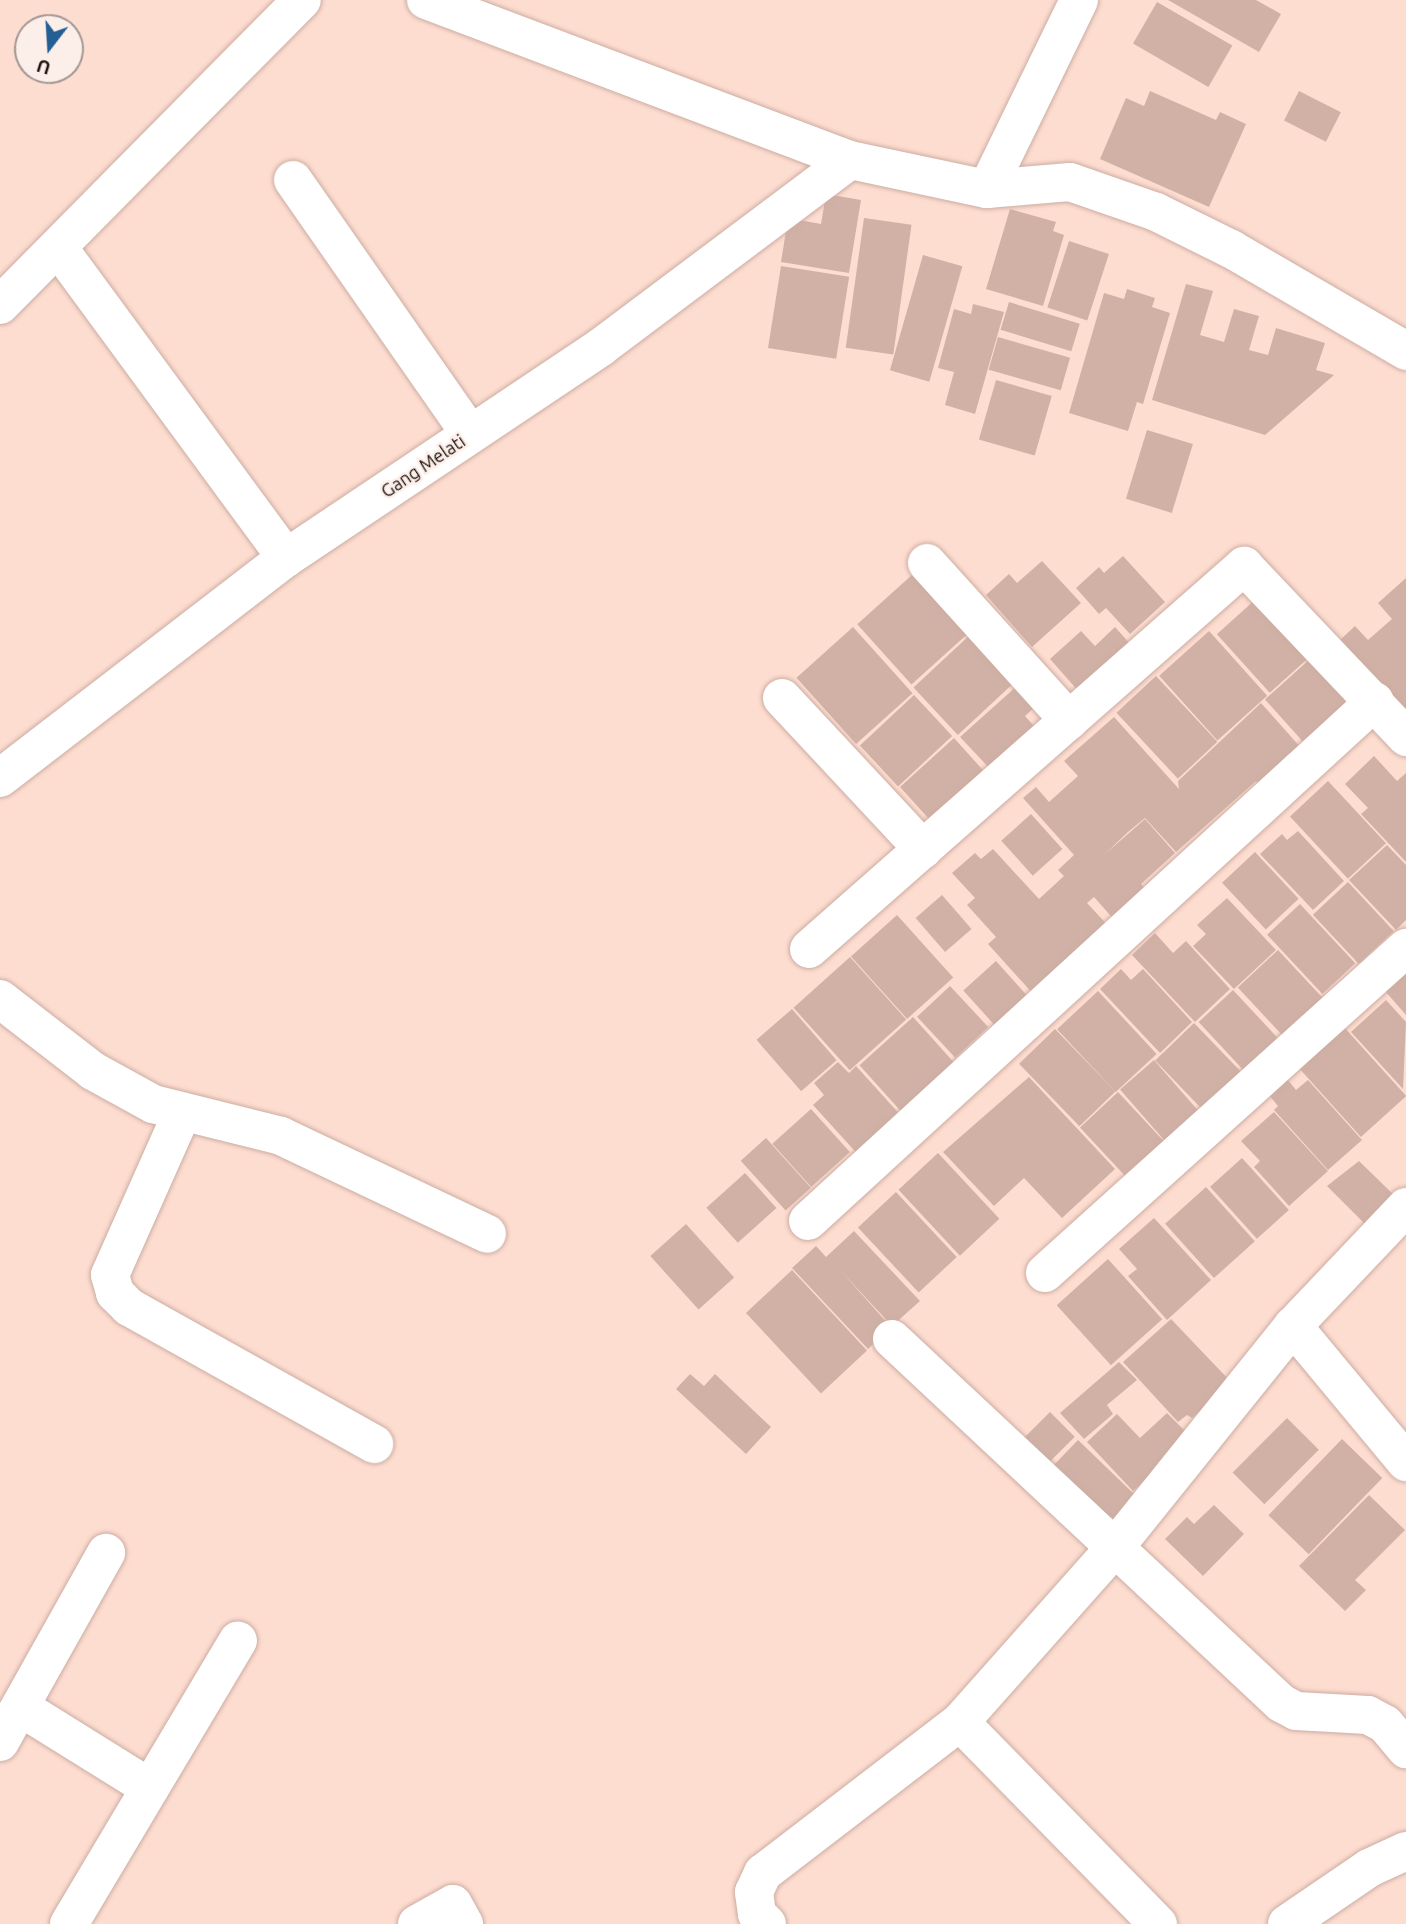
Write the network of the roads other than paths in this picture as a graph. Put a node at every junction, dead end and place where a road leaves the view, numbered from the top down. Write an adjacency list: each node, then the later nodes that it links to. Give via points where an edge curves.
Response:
1 (302, 0): 7 (street)
2 (425, 0): 4 (street)
3 (1079, 0): 6 (street)
4 (850, 160): 6 (street); 10 (street, Gang Melati, via 601,346)
5 (293, 180): 10 (street)
6 (987, 189): 9 (street, via 1070,182 1156,212 1231,249)
7 (60, 250): 8 (street); 11 (street)
8 (0, 305)
9 (1406, 352)
10 (470, 434): 11 (street, Gang Melati)
11 (286, 558): 17 (street, Gang Melati)
12 (928, 563): 15 (street)
13 (782, 698): 18 (street)
14 (1375, 701): 15 (street, via 1244,566); 16 (street); 24 (street)
15 (1069, 720): 18 (street)
16 (1406, 737)
17 (0, 778)
18 (923, 849): 20 (street)
19 (1406, 948): 26 (street)
20 (809, 949)
21 (0, 999): 22 (street, via 93,1071 153,1104)
22 (182, 1113): 25 (street, via 281,1136); 29 (street, via 110,1275 115,1293 128,1307)
23 (1406, 1207): 27 (street)
24 (808, 1221)
25 (487, 1234)
26 (1045, 1273)
27 (1293, 1326): 30 (street); 31 (street)
28 (892, 1339): 31 (street)
29 (374, 1444)
30 (1406, 1462)
31 (1116, 1546): 35 (street); 37 (street, via 1281,1703 1296,1711 1368,1715 1385,1724)
32 (106, 1553): 34 (street)
33 (238, 1640): 38 (street)
34 (20, 1707): 36 (street); 38 (street)
35 (960, 1722): 43 (street, via 763,1873 754,1892 757,1914); 44 (street)
36 (0, 1742)
37 (1406, 1749)
38 (150, 1788): 40 (street)
39 (1406, 1852): 45 (street, via 1369,1868)
40 (69, 1924)
41 (417, 1924): 42 (street, via 453,1904)
42 (464, 1924)
43 (767, 1924)
44 (1158, 1924)
45 (1287, 1924)

